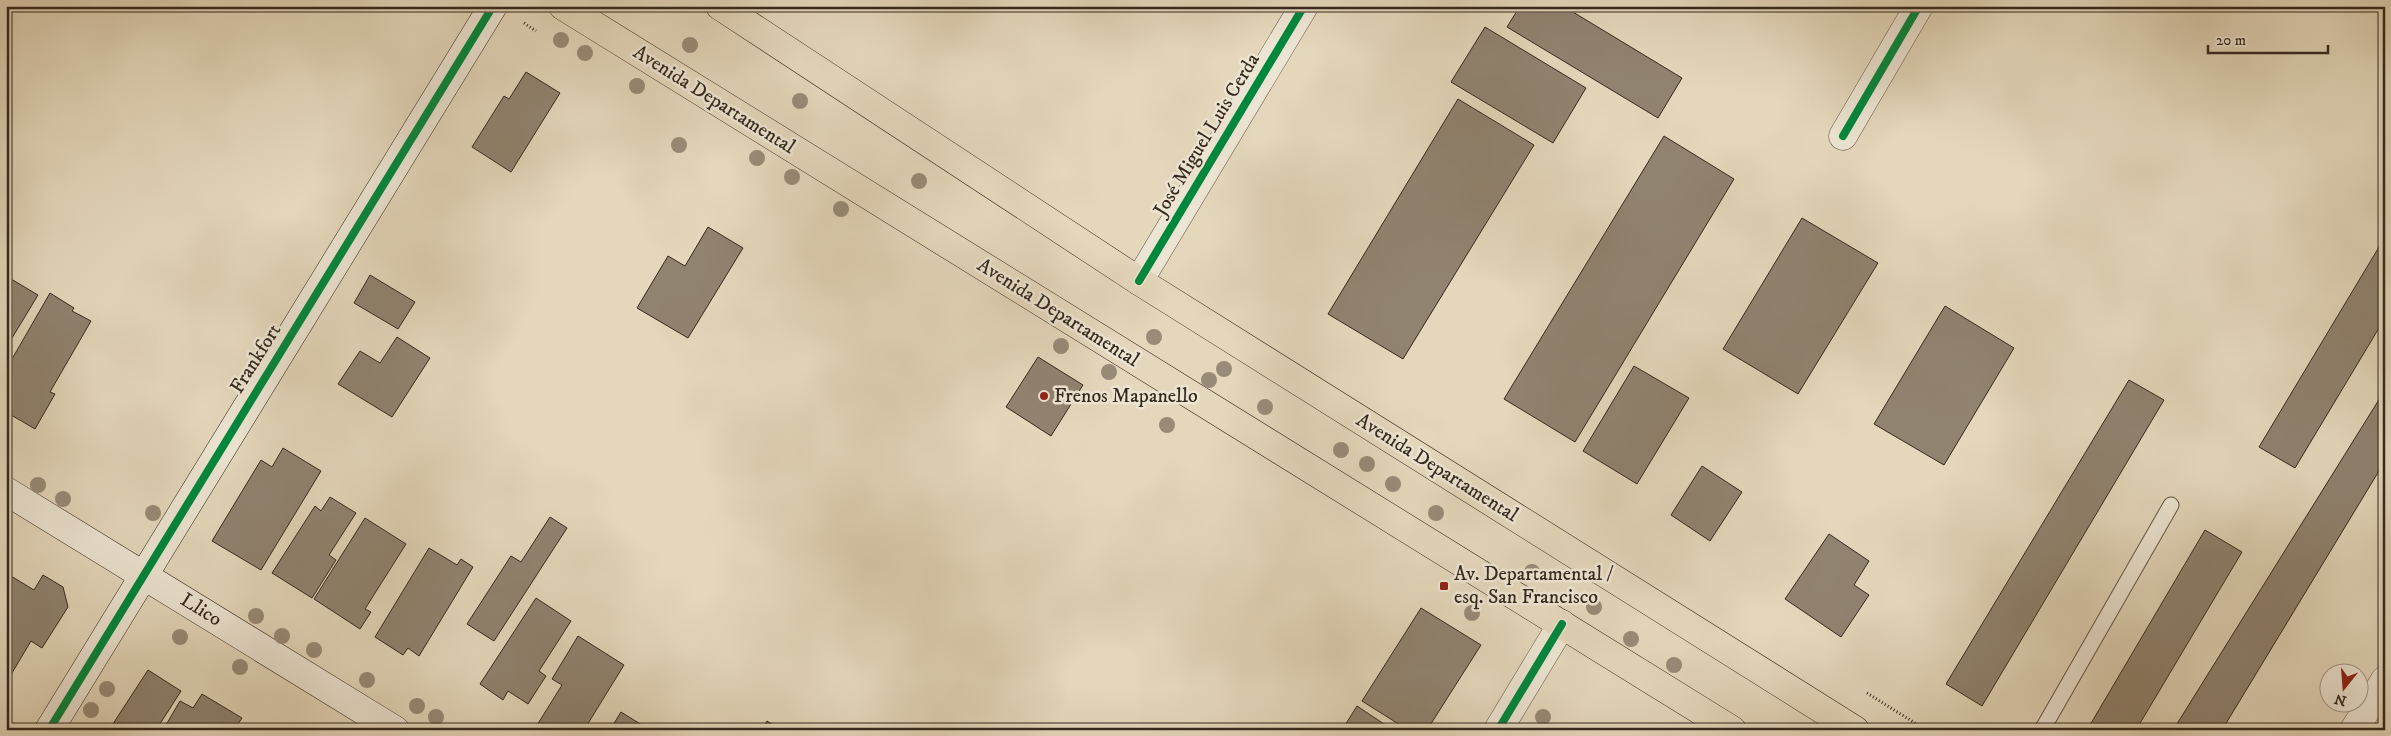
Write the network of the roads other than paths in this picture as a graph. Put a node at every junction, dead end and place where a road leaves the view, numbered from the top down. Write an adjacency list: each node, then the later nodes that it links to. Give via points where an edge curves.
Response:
1 (493, 6): 10 (street, Frankfort)
2 (563, 6): 11 (main road, Avenida Departamental)
3 (720, 6): 7 (main road, Avenida Departamental)
4 (1304, 6): 7 (street, José Miguel Luis Cerda)
5 (1919, 6): 6 (street)
6 (1843, 136)
7 (1139, 281): 17 (main road, Avenida Departamental)
8 (6, 491): 10 (street, Llico)
9 (2171, 505): 18 (lane)
10 (143, 574): 13 (street, Frankfort); 14 (street, Llico)
11 (1562, 624): 15 (street); 16 (main road, Avenida Departamental)
12 (2385, 680): 19 (street)
13 (49, 730)
14 (395, 730)
15 (1498, 730)
16 (1732, 730)
17 (1855, 730)
18 (2042, 730)
19 (2354, 730)

